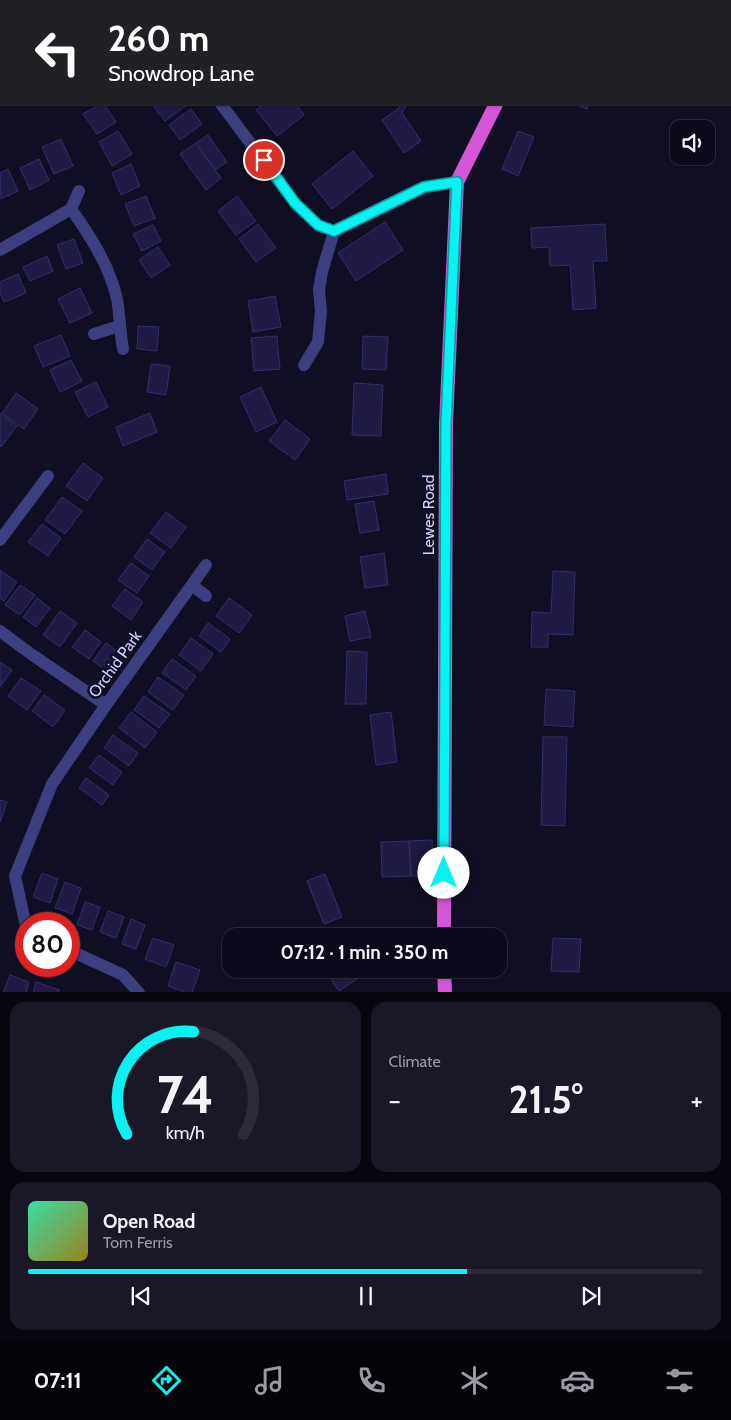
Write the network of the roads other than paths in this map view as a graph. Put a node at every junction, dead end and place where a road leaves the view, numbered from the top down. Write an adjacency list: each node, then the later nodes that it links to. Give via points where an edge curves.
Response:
1 (222, 105): 6 (street, via 295,203 318,225)
2 (496, 105): 3 (highway, Lewes Road)
3 (457, 182): 6 (street, via 424,187); 20 (highway, Lewes Road, via 446,424)
4 (79, 191): 5 (street)
5 (71, 209): 7 (street); 8 (street, via 104,260 117,300)
6 (334, 231): 11 (street, via 319,290 318,342)
7 (0, 250)
8 (119, 326): 9 (street); 10 (street)
9 (94, 334)
10 (123, 349)
11 (304, 365)
12 (48, 476): 13 (street)
13 (0, 540)
14 (206, 565): 15 (street, Orchid Park)
15 (192, 585): 16 (street); 18 (street, Orchid Park)
16 (206, 596)
17 (0, 631): 18 (street)
18 (106, 705): 19 (street, Orchid Park, via 52,784 16,876)
19 (23, 912)
20 (444, 928)
21 (80, 955): 23 (street, via 123,975)
22 (444, 978): 24 (highway)
23 (139, 992)
24 (445, 992)

